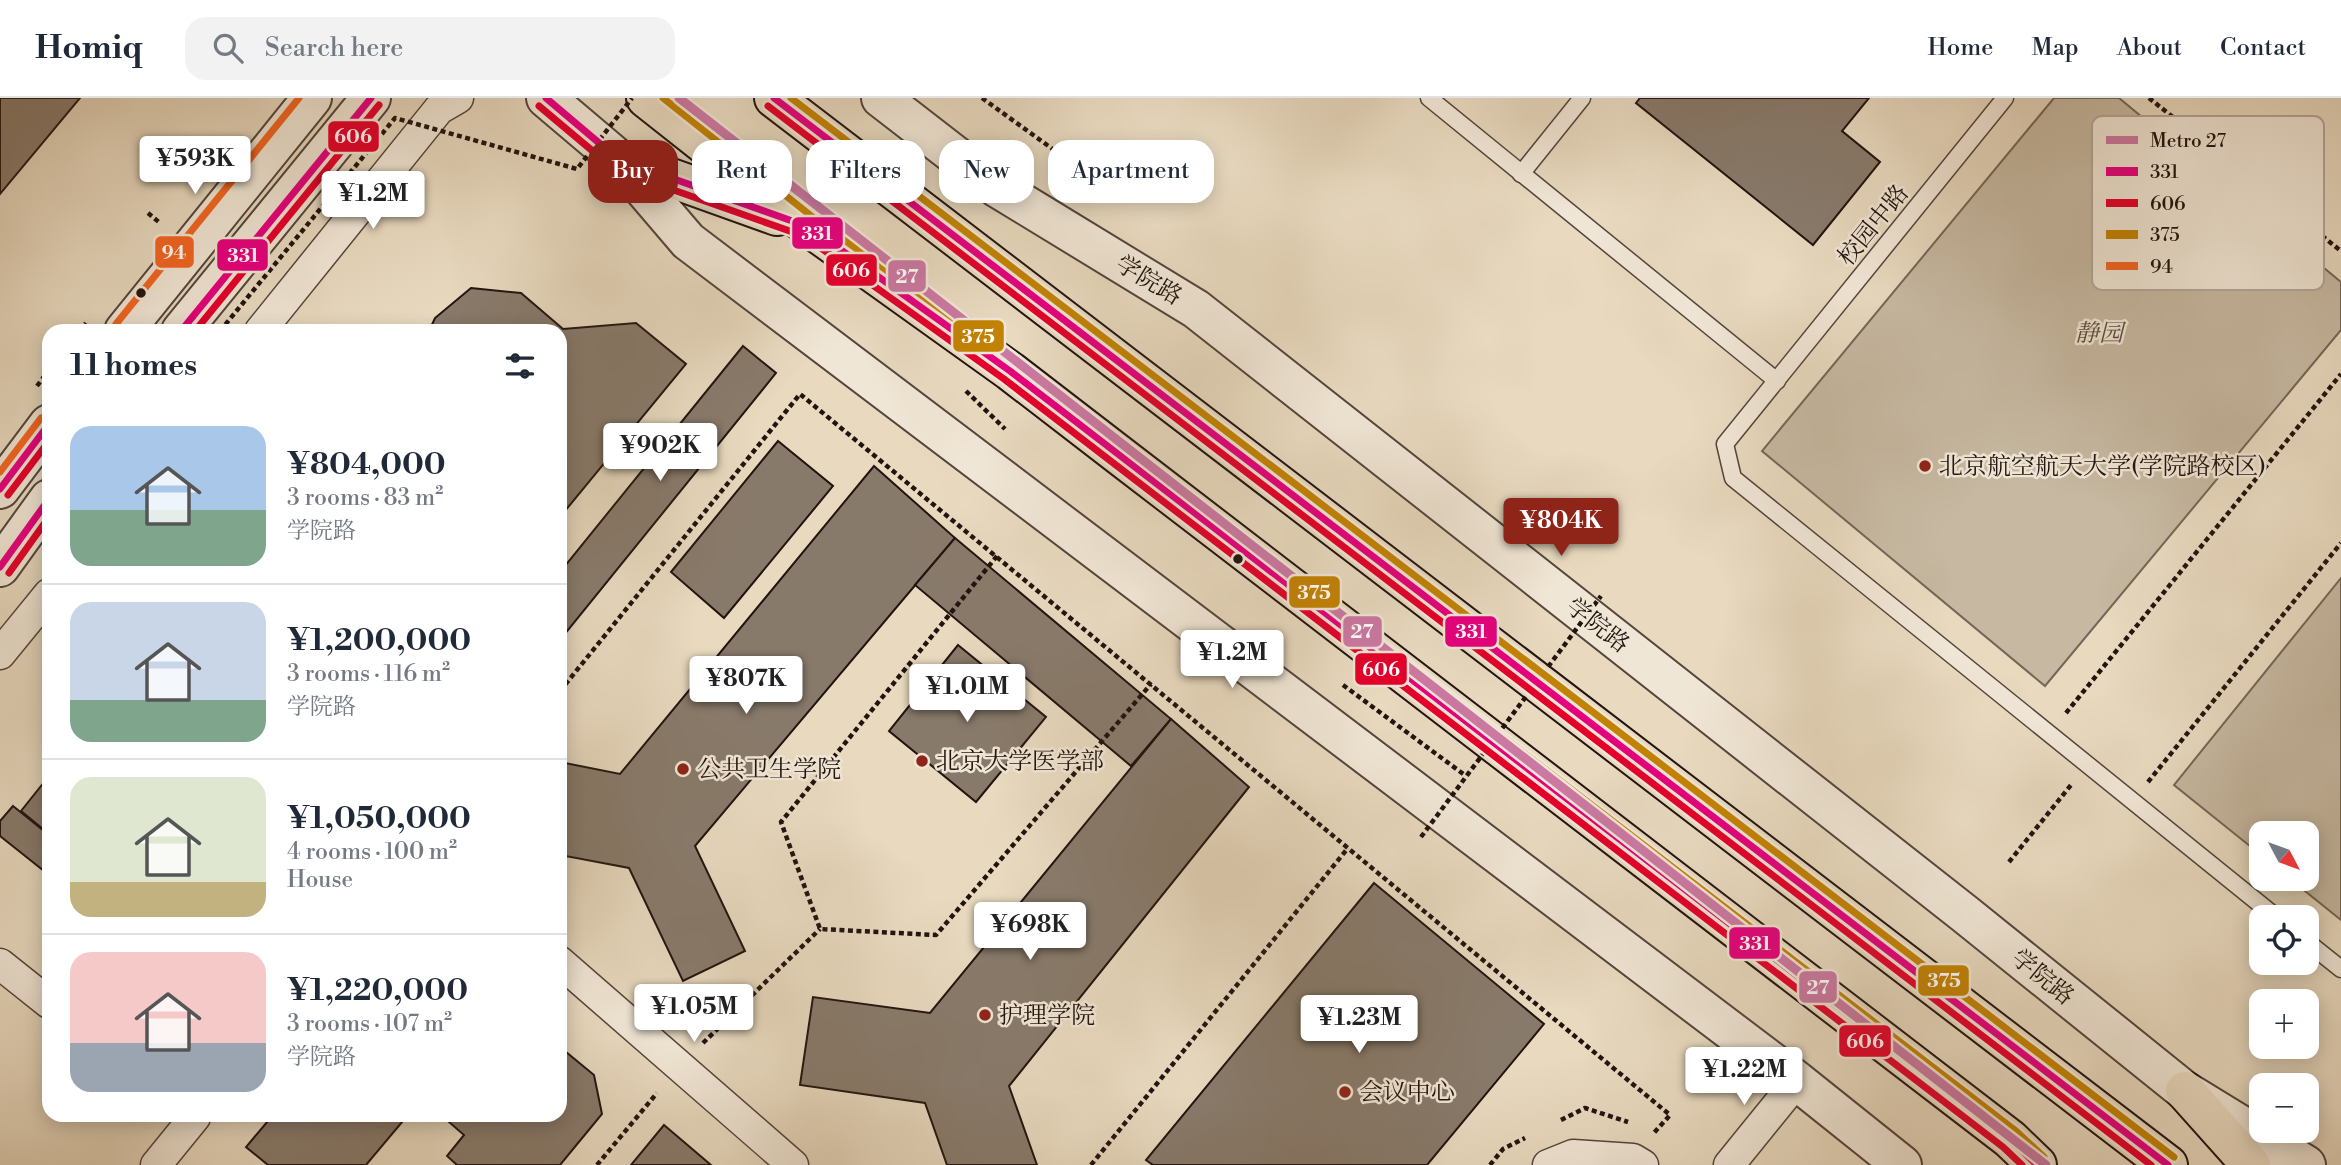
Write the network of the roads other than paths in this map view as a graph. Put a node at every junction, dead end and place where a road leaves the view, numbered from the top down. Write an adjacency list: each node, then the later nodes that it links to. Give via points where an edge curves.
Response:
1 (312, 98): 16 (street)
2 (371, 98): 17 (street)
3 (458, 98): 18 (street, via 439,109)
4 (545, 98): 11 (street)
5 (646, 98): 15 (highway)
6 (774, 98): 42 (highway)
7 (881, 98): 33 (street, 学院路, via 996,187 1196,309)
8 (1429, 98): 12 (lane)
9 (1583, 98): 12 (lane)
10 (2005, 98): 19 (lane, 校园中路)
11 (595, 140)
12 (1521, 174): 19 (lane)
13 (678, 180): 15 (highway)
14 (656, 203): 32 (street, via 688,241)
15 (809, 227): 41 (highway, via 1010,371 2010,1139)
16 (130, 324)
17 (187, 324)
18 (266, 324)
19 (1777, 381): 26 (lane, 校园中路, via 1725,444 1732,478)
20 (42, 433): 21 (street)
21 (0, 489)
22 (42, 509): 23 (street)
23 (0, 567)
24 (42, 603): 25 (street)
25 (0, 654)
26 (2261, 905)
27 (2319, 951): 30 (lane)
28 (0, 964): 31 (street)
29 (567, 968): 37 (street)
30 (2341, 969)
31 (42, 997)
32 (1797, 1081): 39 (street); 40 (street)
33 (2185, 1091): 43 (highway); 44 (street, 学院路)
34 (189, 1122): 36 (street)
35 (1638, 1162): 38 (street, via 1573,1155)
36 (156, 1165)
37 (793, 1165)
38 (1548, 1165)
39 (1729, 1165)
40 (1902, 1165)
41 (2037, 1165)
42 (2168, 1165)
43 (2251, 1165)
44 (2306, 1165)

